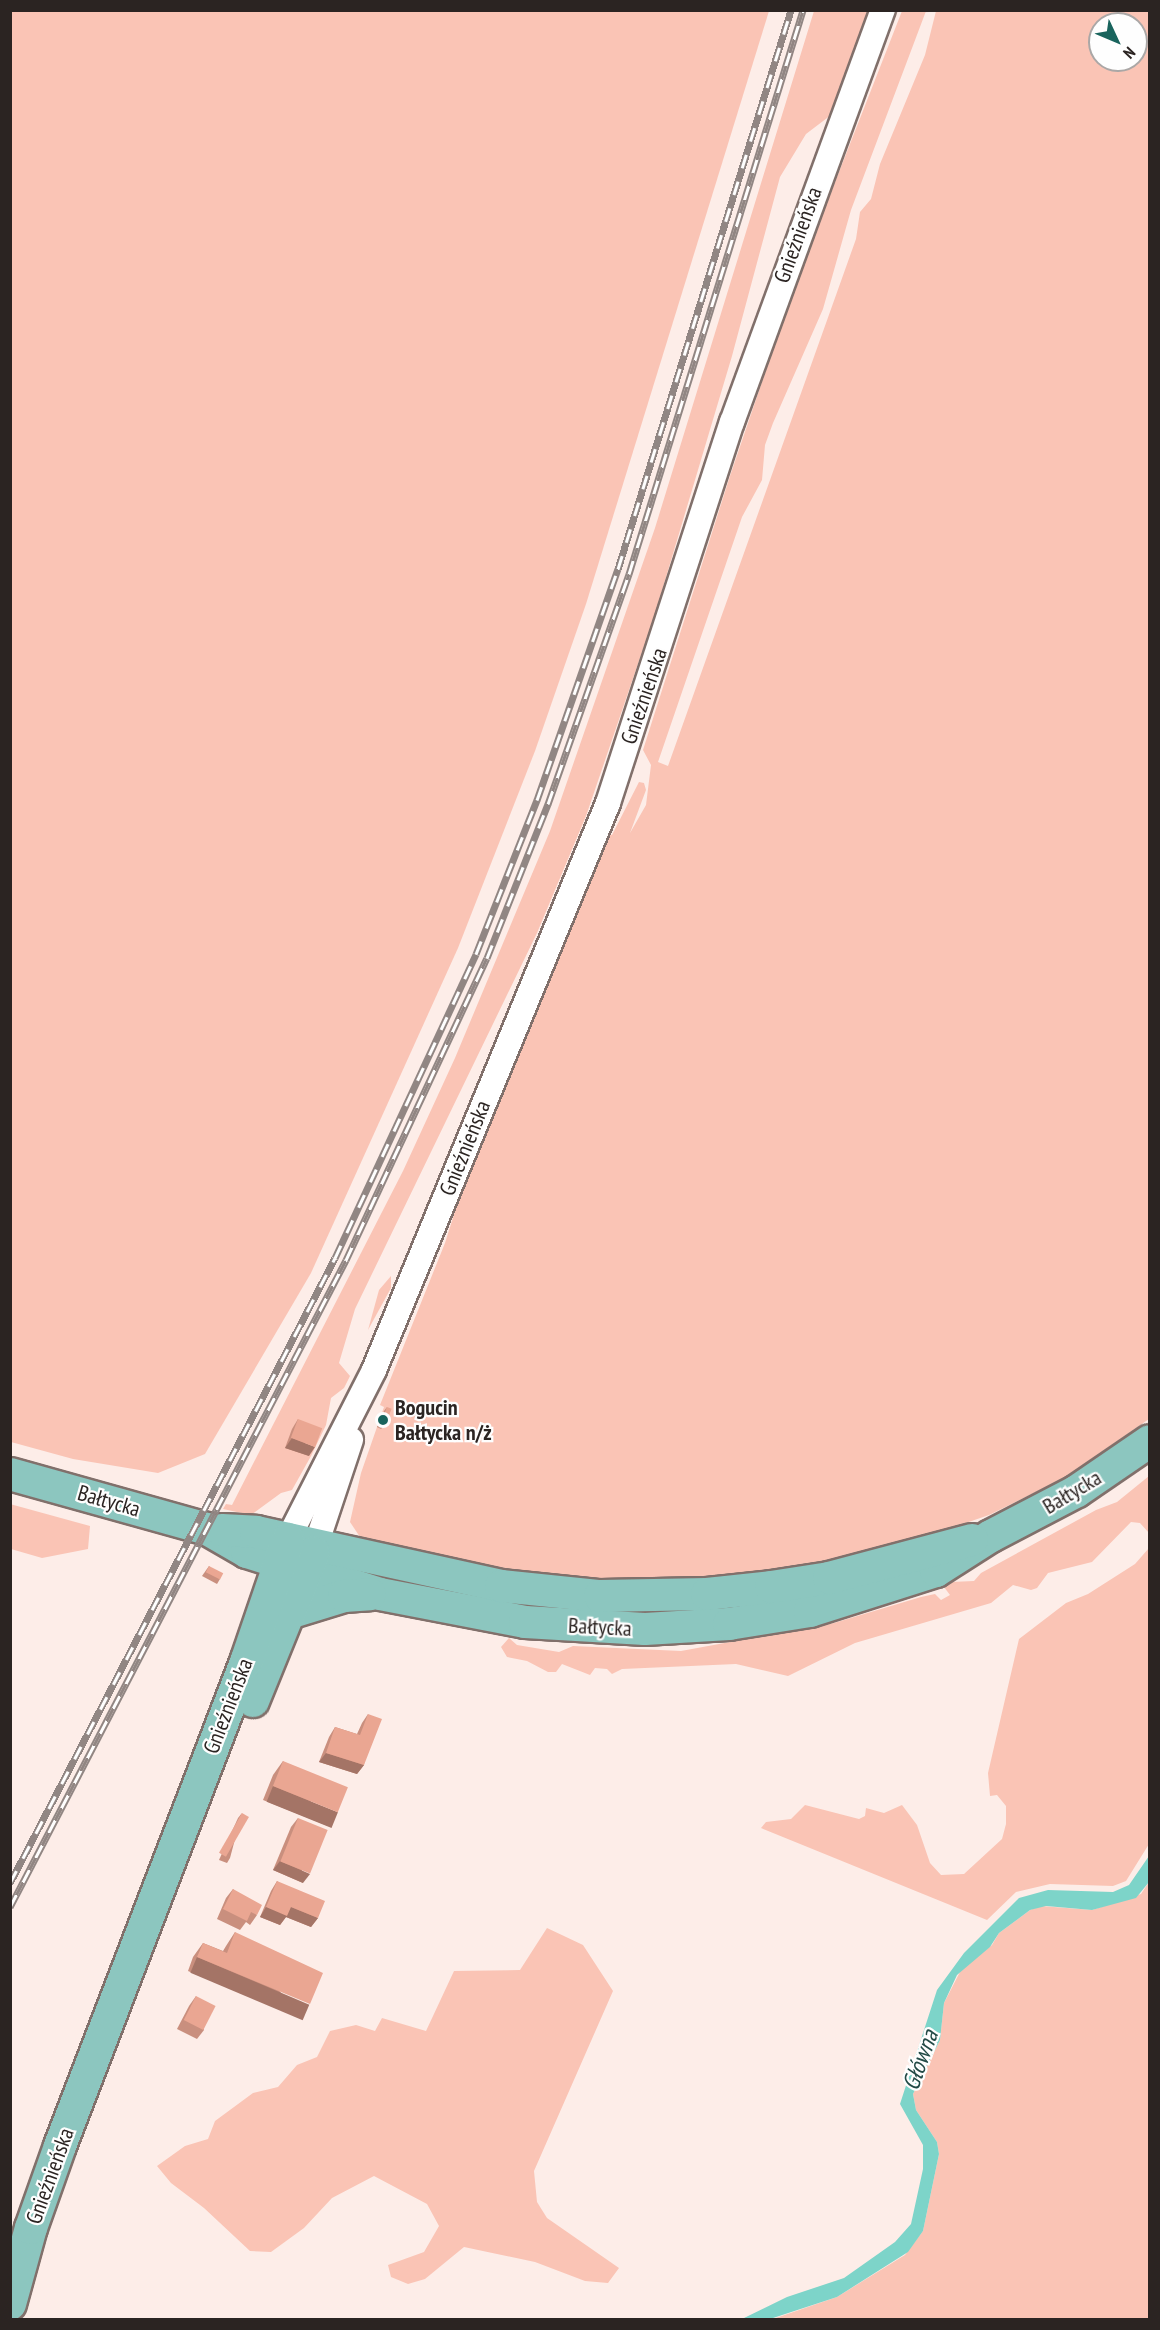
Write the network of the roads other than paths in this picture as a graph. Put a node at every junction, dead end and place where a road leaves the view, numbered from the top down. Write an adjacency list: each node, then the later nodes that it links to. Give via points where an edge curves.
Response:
1 (883, 10): 5 (street, Gnieźnieńska, via 736,411 608,802)
2 (1149, 1441): 4 (main road, Bałtycka, via 1077,1491)
3 (10, 1474): 5 (main road, Bałtycka)
4 (991, 1536): 5 (main road, Bałtycka, via 829,1578 662,1596 600,1596 501,1586); 6 (main road, Bałtycka, via 936,1571 895,1587 810,1611 729,1624 645,1629 574,1627 487,1617)
5 (297, 1554): 6 (main road, Bałtycka); 7 (main road, Gnieźnieńska); 8 (main road, Gnieźnieńska, via 246,1662)
6 (380, 1594): 7 (main road, via 344,1596)
7 (289, 1613): 8 (main road, Gnieźnieńska, via 157,1934)
8 (97, 2050): 9 (main road, Gnieźnieńska, via 31,2228)
9 (10, 2304)

